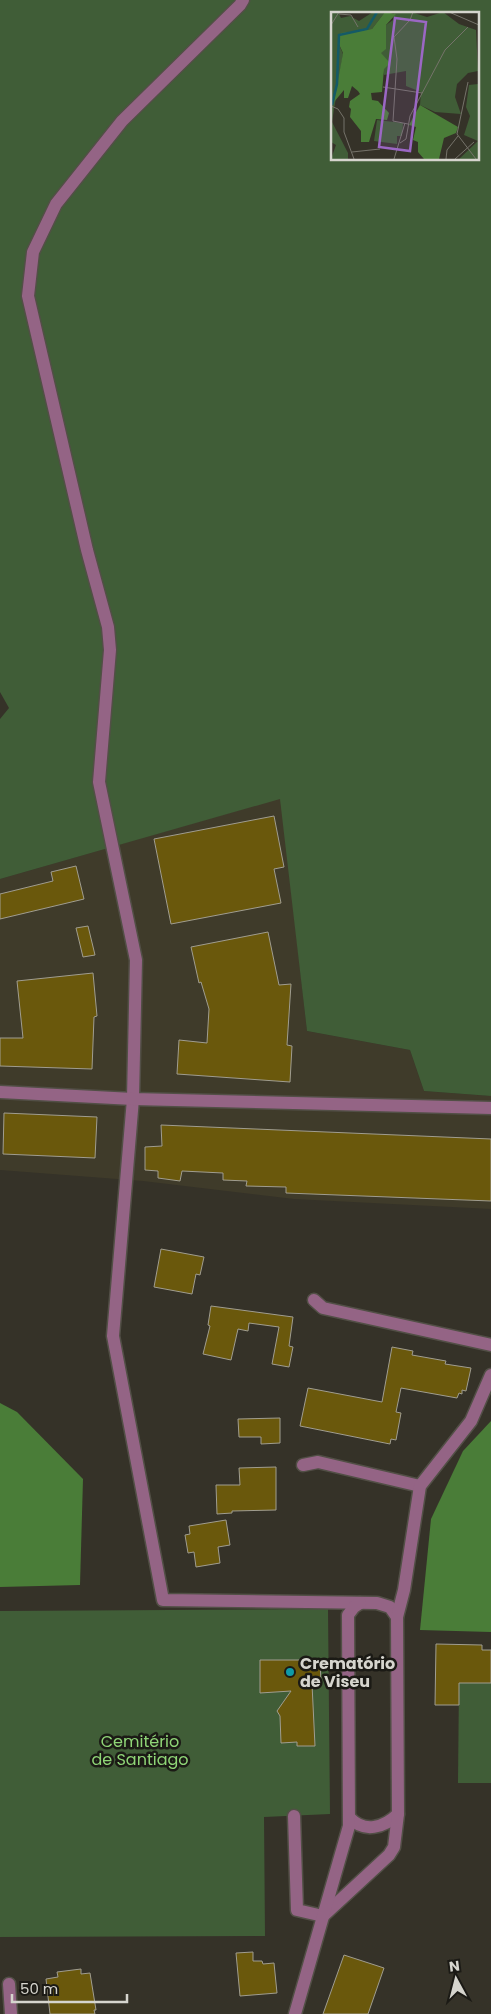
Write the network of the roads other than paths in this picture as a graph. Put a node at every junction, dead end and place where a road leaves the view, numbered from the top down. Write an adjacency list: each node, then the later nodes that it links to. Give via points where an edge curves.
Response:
1 (242, 0): 3 (street, via 122,120 56,204 33,252 28,296 108,628 110,650 99,782 136,960)
2 (0, 1092): 3 (street)
3 (133, 1100): 4 (street); 10 (street, via 113,1336 163,1600)
4 (491, 1108)
5 (314, 1300): 6 (street, via 323,1308)
6 (491, 1345)
7 (491, 1375): 9 (street, via 471,1421)
8 (303, 1465): 9 (street, via 318,1462)
9 (420, 1486): 11 (street)
10 (360, 1603): 11 (street, via 383,1604 390,1607); 14 (street, via 348,1615)
11 (397, 1617): 12 (street)
12 (398, 1814): 14 (street, via 385,1825 375,1827 356,1824); 15 (street, via 394,1846 389,1855)
13 (294, 1816): 15 (street, via 297,1910)
14 (350, 1818): 15 (street)
15 (323, 1916): 18 (street)
16 (9, 1984): 17 (street)
17 (11, 2014)
18 (295, 2014)

